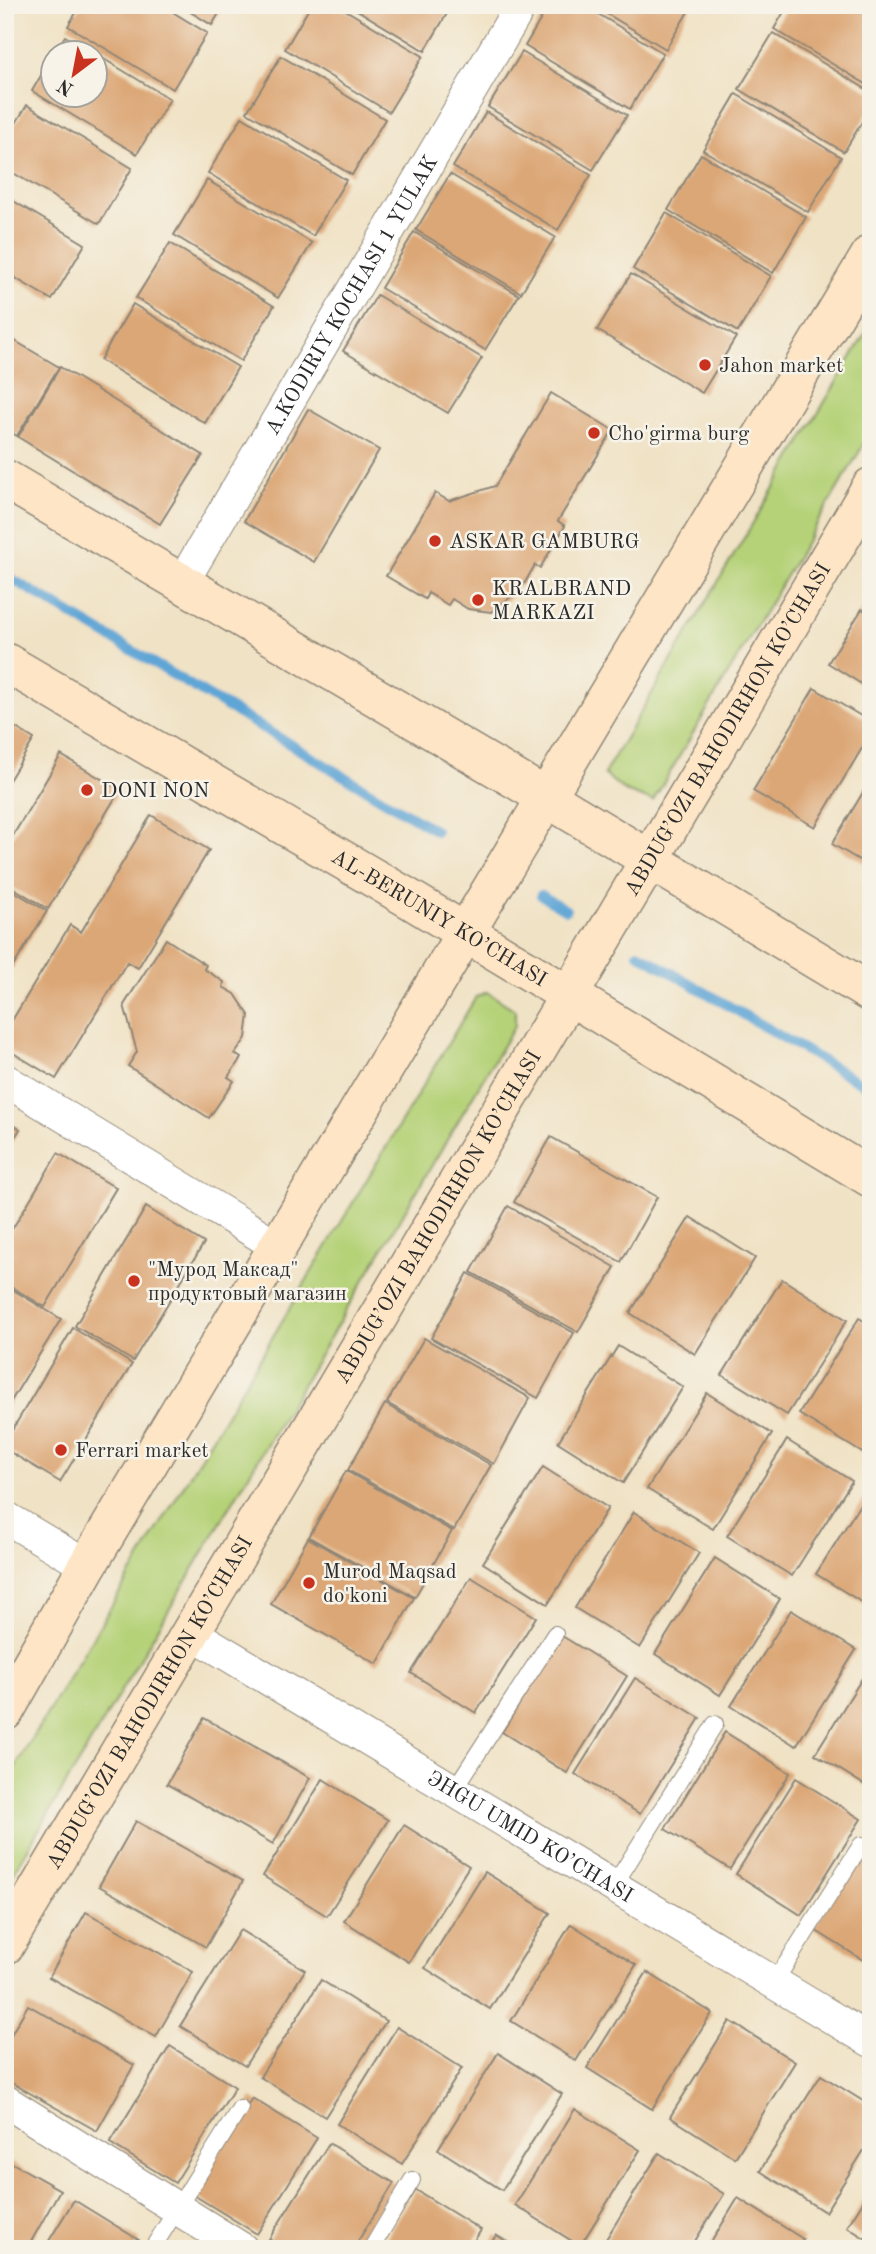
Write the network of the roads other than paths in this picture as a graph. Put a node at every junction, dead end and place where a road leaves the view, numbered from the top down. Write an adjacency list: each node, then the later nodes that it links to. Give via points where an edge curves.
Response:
1 (521, 5): 5 (street, A.KODIRIY KOCHASI 1 YULAK)
2 (871, 254): 7 (main road)
3 (5, 479): 5 (main road)
4 (871, 487): 8 (main road, ABDUG’OZI BAHODIRHON KO’CHASI)
5 (183, 583): 7 (main road)
6 (5, 662): 9 (main road, AL-BERUNIY KO’CHASI)
7 (544, 796): 8 (main road); 9 (main road)
8 (650, 859): 10 (main road); 11 (main road, ABDUG’OZI BAHODIRHON KO’CHASI)
9 (465, 934): 11 (main road, AL-BERUNIY KO’CHASI); 14 (main road)
10 (871, 993)
11 (569, 996): 13 (main road, AL-BERUNIY KO’CHASI); 17 (main road, ABDUG’OZI BAHODIRHON KO’CHASI)
12 (5, 1080): 14 (street)
13 (871, 1178)
14 (279, 1247): 16 (main road)
15 (5, 1517): 16 (street)
16 (87, 1566): 19 (main road)
17 (190, 1632): 21 (street, ЭHGU UMID KO’CHASI); 24 (main road, ABDUG’OZI BAHODIRHON KO’CHASI)
18 (555, 1634): 21 (lane)
19 (5, 1712)
20 (715, 1724): 23 (lane)
21 (454, 1790): 23 (street, ЭHGU UMID KO’CHASI)
22 (861, 1845): 25 (lane)
23 (613, 1887): 25 (street, ЭHGU UMID KO’CHASI)
24 (5, 1945)
25 (774, 1983): 26 (street, ЭHGU UMID KO’CHASI)
26 (871, 2041)
27 (5, 2101): 30 (street)
28 (240, 2108): 30 (lane)
29 (412, 2180): 33 (lane)
30 (177, 2208): 31 (lane); 32 (street)
31 (152, 2249)
32 (242, 2249)
33 (371, 2249)

